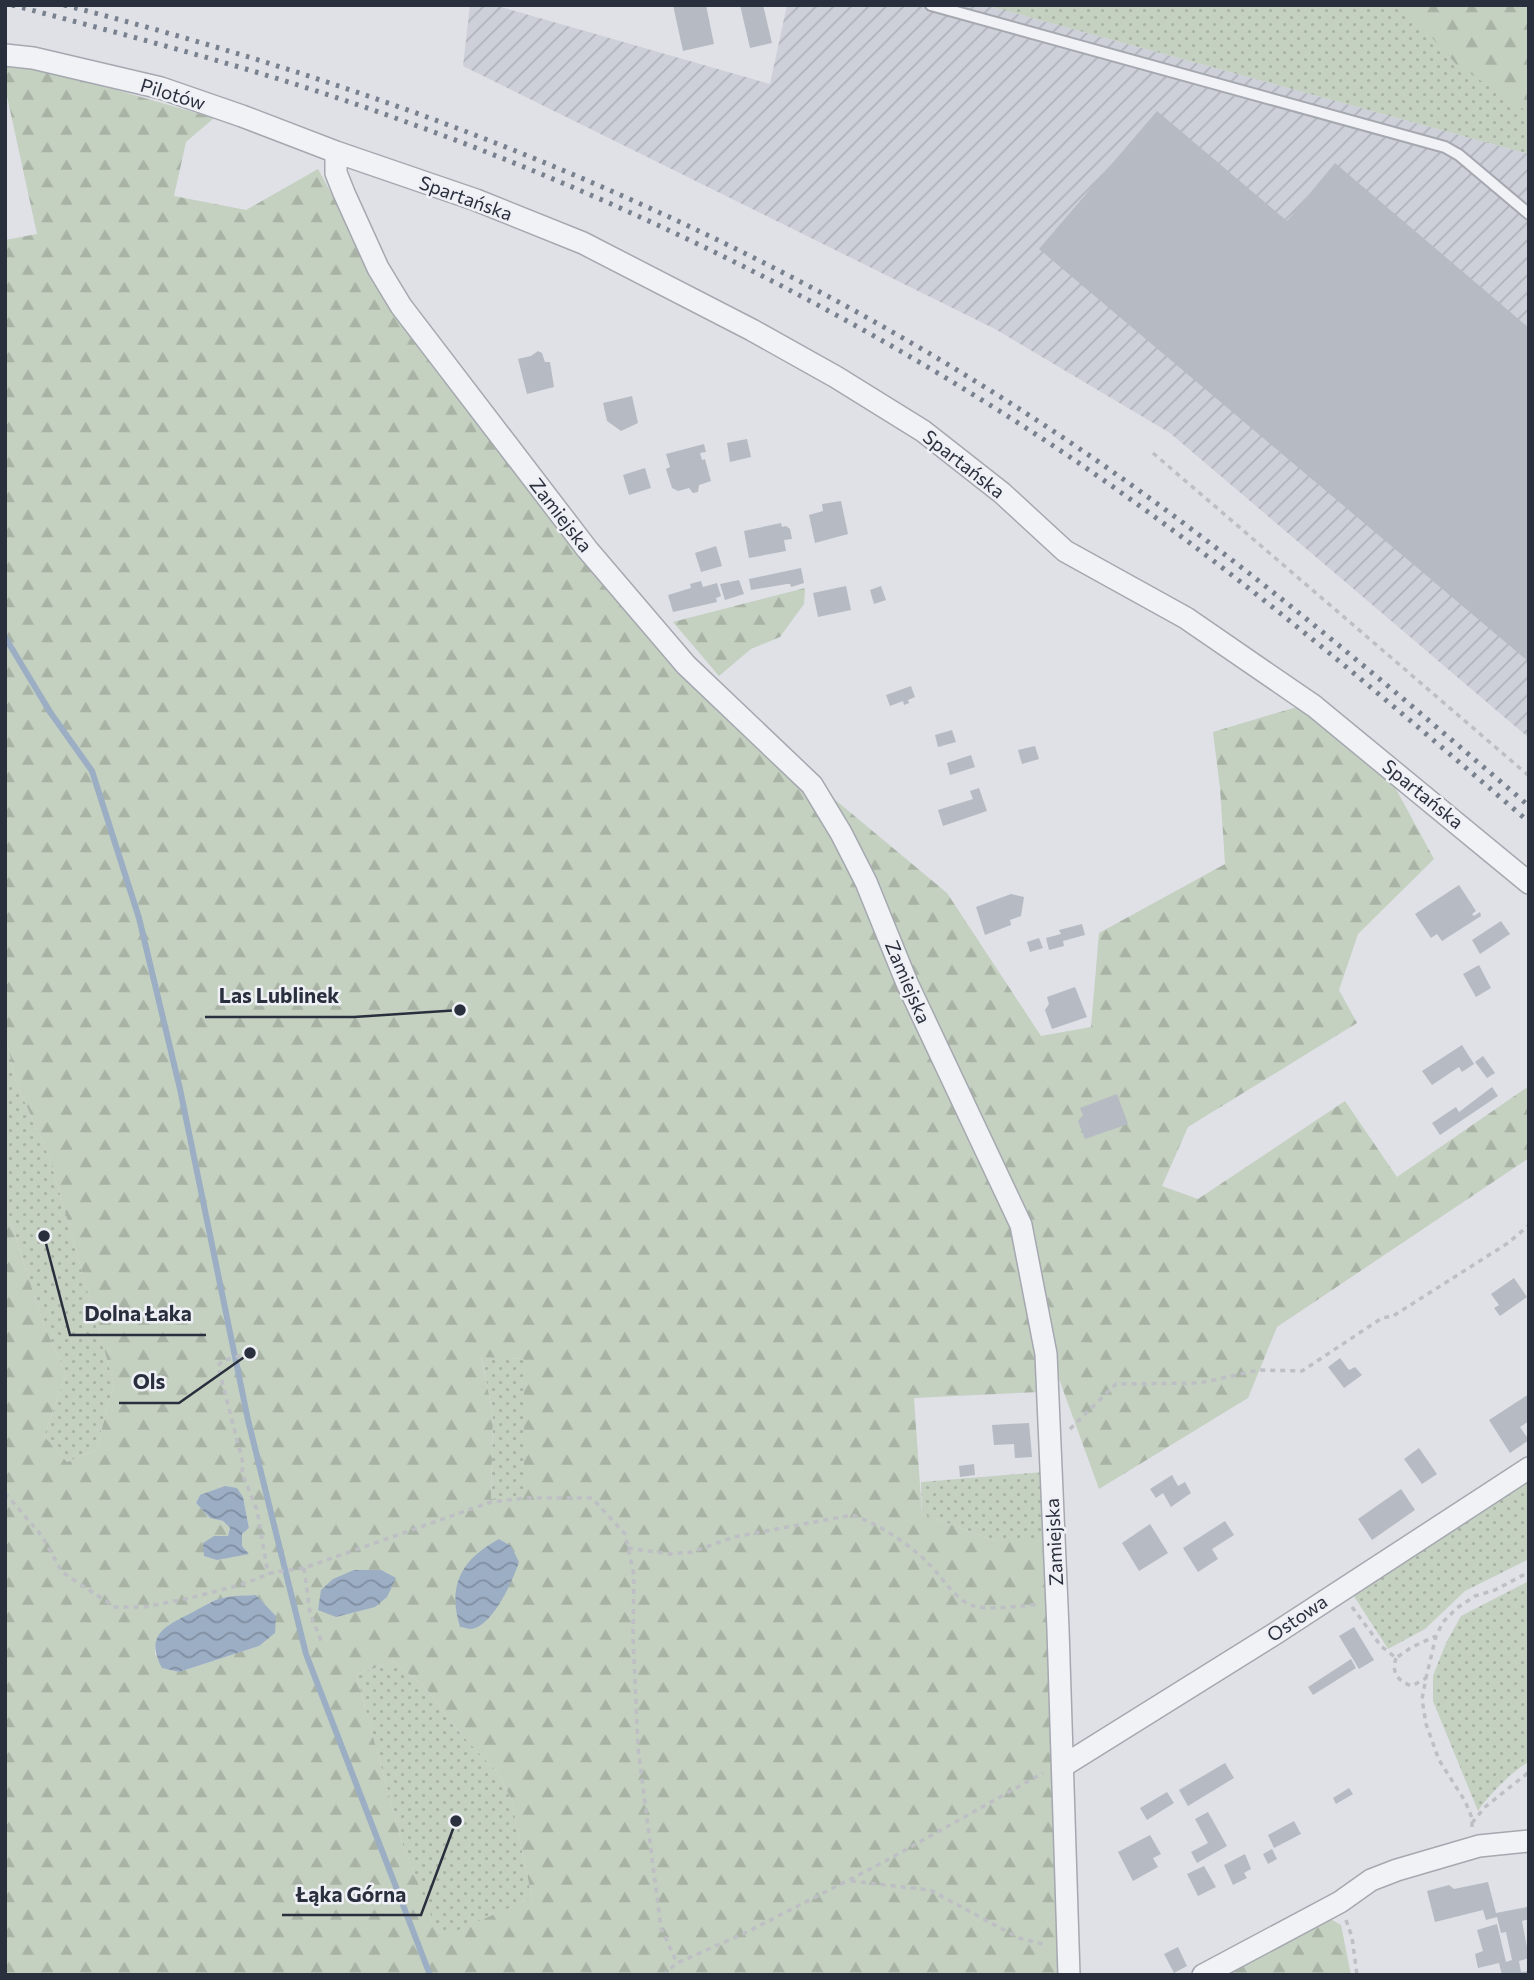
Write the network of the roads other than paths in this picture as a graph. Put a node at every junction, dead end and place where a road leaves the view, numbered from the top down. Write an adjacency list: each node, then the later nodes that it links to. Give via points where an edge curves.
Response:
1 (931, 5): 4 (lane, via 1445,147)
2 (5, 55): 3 (street, Pilotów, via 160,88)
3 (336, 152): 5 (street, Spartańska, via 583,243 848,384 923,430 1078,560 1186,618 1314,706); 7 (street, Zamiejska, via 336,173 344,193 401,306 587,549 686,665 812,785 866,882 907,983 1021,1225 1046,1354)
4 (1529, 214)
5 (1529, 883)
6 (1529, 1468): 7 (street, Ostowa, via 1276,1633)
7 (1063, 1764): 9 (street, Zamiejska)
8 (1529, 1841): 10 (street, via 1479,1846 1371,1880 1340,1902)
9 (1069, 1975)
10 (1203, 1975)

